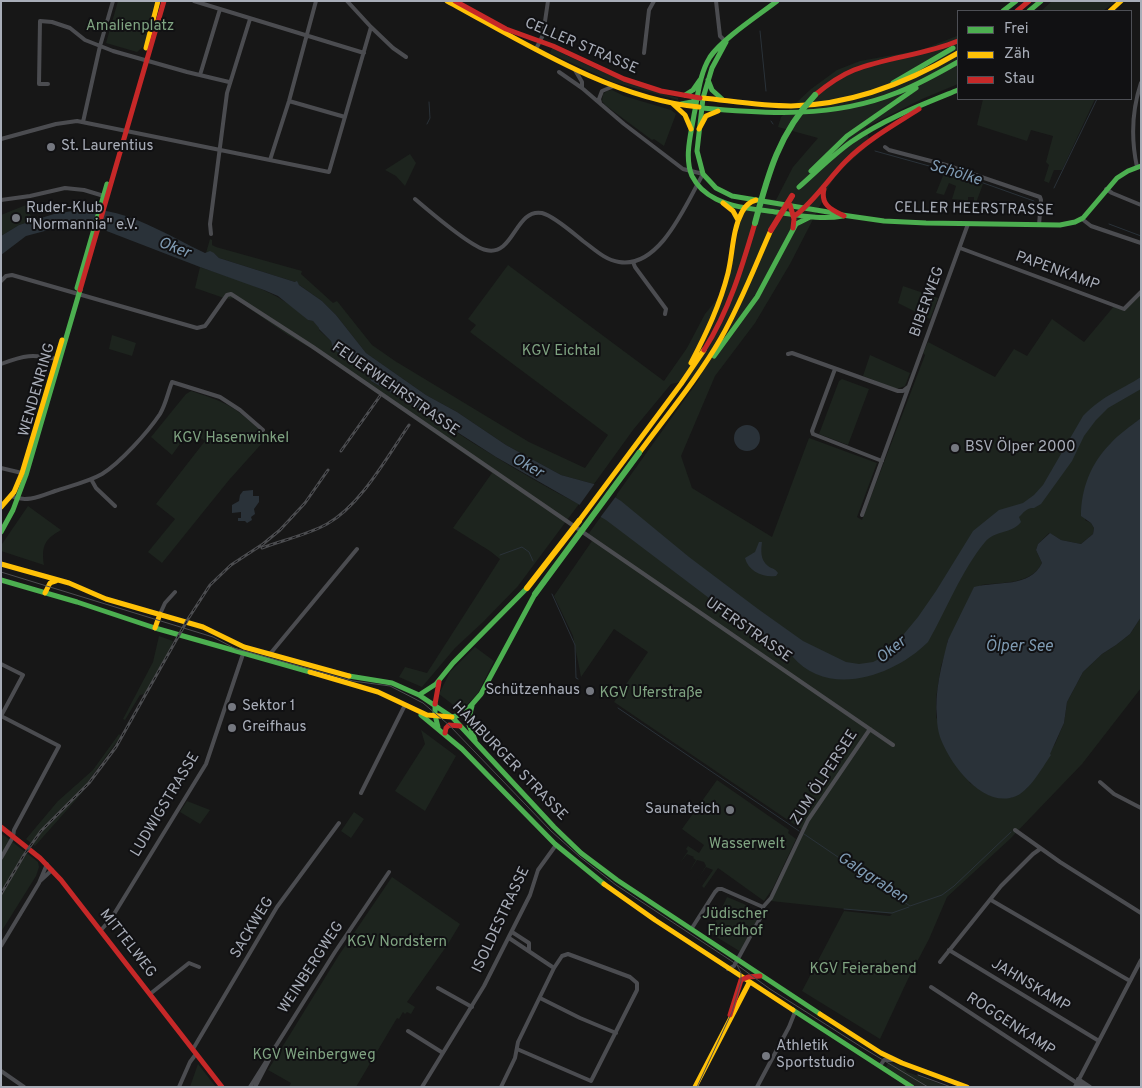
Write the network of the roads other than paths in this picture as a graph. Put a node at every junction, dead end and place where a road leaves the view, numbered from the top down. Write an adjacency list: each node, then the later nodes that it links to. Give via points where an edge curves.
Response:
1 (113, 1): 29 (street)
2 (158, 1): 35 (main road)
3 (164, 1): 35 (main road)
4 (194, 1): 17 (street)
5 (316, 1): 24 (street)
6 (347, 1): 23 (street)
7 (448, 1): 30 (main road, CELLER STRASSE)
8 (455, 1): 25 (main road, CELLER STRASSE, via 514,33)
9 (548, 1): 25 (street)
10 (654, 1): 32 (street, via 649,10)
11 (716, 1): 26 (street, via 720,36)
12 (777, 1): 26 (main road)
13 (1016, 1): 18 (main road)
14 (1030, 1): 19 (main road)
15 (1041, 1): 20 (main road)
16 (1121, 1): 21 (main road)
17 (220, 9): 22 (street); 39 (street)
18 (1004, 10)
19 (1018, 10)
20 (1030, 10)
21 (1111, 10)
22 (250, 19): 24 (street); 42 (street)
23 (370, 27): 31 (street); 34 (street)
24 (306, 37): 31 (street); 52 (street)
25 (540, 41): 30 (street); 49 (main road, CELLER STRASSE, via 617,77)
26 (726, 42): 41 (main road)
27 (957, 43): 106 (main road, bridge, via 860,68 839,77 802,108 778,147 736,287 694,365)
28 (957, 44): 48 (main road)
29 (100, 46): 35 (street); 44 (street, via 85,40 70,28 40,21 40,84); 60 (street)
30 (536, 49): 37 (main road, CELLER STRASSE)
31 (364, 53): 59 (street)
32 (644, 53)
33 (957, 54): 48 (main road, via 917,76)
34 (406, 57)
35 (145, 60): 39 (street); 62 (main road, WENDENRING)
36 (957, 63): 40 (main road)
37 (574, 68): 45 (main road, CELLER STRASSE); 46 (street, CELLER STRASSE)
38 (559, 72): 46 (street, CELLER STRASSE)
39 (200, 75): 42 (street)
40 (932, 77): 57 (main road, via 885,97 831,111 776,114); 73 (main road, via 856,129 828,153)
41 (706, 78): 49 (main road); 51 (main road, via 712,90); 53 (main road); 53 (main road)
42 (229, 82): 66 (street)
43 (1141, 83): 56 (street)
44 (48, 84)
45 (614, 86): 54 (main road, CELLER STRASSE); 55 (street, CELLER STRASSE, via 600,93)
46 (582, 88): 55 (street, CELLER STRASSE)
47 (957, 90): 50 (main road)
48 (877, 92): 51 (main road, via 830,103 792,106)
49 (681, 96): 53 (main road, CELLER STRASSE)
50 (938, 98): 72 (main road, via 860,149); 73 (main road, via 860,136)
51 (723, 100): 53 (main road)
52 (289, 101): 59 (street); 67 (street)
53 (700, 102): 54 (main road, CELLER STRASSE); 57 (main road); 61 (main road); 63 (main road, CELLER HEERSTRASSE)
54 (673, 104): 63 (main road, via 688,118)
55 (601, 105): 69 (street, CELLER STRASSE)
56 (1134, 109): 58 (street); 68 (street, via 1133,127)
57 (722, 110): 61 (main road, via 706,116)
58 (1140, 110)
59 (345, 118): 67 (street, via 329,172)
60 (83, 122): 62 (street); 64 (street, via 56,124)
61 (699, 129): 70 (main road, via 697,154)
62 (124, 130): 66 (street); 75 (main road, WENDENRING)
63 (691, 133): 69 (main road, CELLER HEERSTRASSE)
64 (1, 139)
65 (886, 147): 90 (street, via 1040,197)
66 (220, 150): 67 (street); 92 (street)
67 (270, 160)
68 (1139, 166): 74 (main road, via 1120,176)
69 (691, 172): 70 (street, CELLER STRASSE); 71 (main road, CELLER HEERSTRASSE)
70 (703, 174): 71 (street); 78 (main road, CELLER HEERSTRASSE, via 723,193)
71 (698, 184): 79 (main road, CELLER HEERSTRASSE, via 708,195); 95 (street, via 664,241 650,255)
72 (825, 185): 82 (main road); 85 (main road, via 823,201 827,207)
73 (798, 187): 104 (main road, bridge, via 771,230 730,321)
74 (1106, 189): 81 (street); 87 (main road)
75 (105, 199): 77 (street, via 84,190 65,188); 98 (main road, WENDENRING)
76 (415, 199): 95 (street, via 485,250 500,249 528,216 541,213 607,258)
77 (1, 200)
78 (756, 200): 80 (main road, CELLER HEERSTRASSE); 83 (main road)
79 (723, 203): 83 (main road, CELLER HEERSTRASSE); 88 (main road)
80 (790, 205): 82 (main road, CELLER HEERSTRASSE); 84 (main road)
81 (1141, 205)
82 (806, 207): 84 (main road); 85 (main road, CELLER HEERSTRASSE)
83 (744, 208): 84 (main road, CELLER HEERSTRASSE); 88 (main road)
84 (795, 215): 86 (main road, CELLER HEERSTRASSE); 91 (main road)
85 (844, 216): 86 (main road, CELLER HEERSTRASSE); 89 (main road, CELLER HEERSTRASSE)
86 (810, 217): 91 (main road, via 798,222)
87 (1082, 219): 90 (main road, CELLER HEERSTRASSE, via 1067,224); 93 (street, via 1091,226)
88 (738, 220): 106 (main road, via 727,276 712,322)
89 (968, 224): 90 (main road, CELLER HEERSTRASSE); 94 (street, BIBERWEG)
90 (1039, 225)
91 (793, 229): 104 (main road, via 757,297)
92 (211, 234)
93 (1141, 243)
94 (960, 248): 97 (street, PAPENKAMP, via 1124,309); 105 (street, BIBERWEG)
95 (633, 262): 99 (street, via 666,309)
96 (1, 281): 98 (street, via 12,274)
97 (1141, 292)
98 (77, 293): 101 (main road, WENDENRING); 118 (street, FEUERWEHRSTRASSE, via 194,327 205,326 227,295 232,294)
99 (665, 314)
100 (788, 354): 103 (street)
101 (58, 360): 102 (street, via 32,355); 111 (main road, WENDENRING); 113 (main road, WENDENRING)
102 (1, 364)
103 (836, 370): 105 (street, via 898,392); 109 (street, via 813,434)
104 (694, 380): 108 (main road)
105 (908, 387): 109 (street, BIBERWEG)
106 (667, 403): 108 (main road)
107 (263, 430): 112 (street, via 220,397 172,382 161,413 146,432 112,466)
108 (636, 451): 130 (main road, bridge, via 527,588 457,658); 134 (main road, bridge, via 536,594)
109 (882, 461): 116 (street, BIBERWEG)
110 (1, 468): 111 (street)
111 (22, 474): 113 (main road, WENDENRING)
112 (91, 479): 113 (street, via 30,499); 114 (street)
113 (14, 498): 115 (main road, WENDENRING); 117 (main road, WENDENRING)
114 (115, 506)
115 (1, 507)
116 (862, 515)
117 (1, 532)
118 (590, 537): 141 (street, UFERSTRASSE)
119 (357, 549): 128 (street)
120 (1, 564): 122 (main road, HAMBURGER STRASSE)
121 (1, 580): 124 (main road, HAMBURGER STRASSE)
122 (59, 581): 124 (main road, via 50,582); 125 (main road, HAMBURGER STRASSE, via 106,599)
123 (174, 592): 125 (street)
124 (45, 593): 126 (main road, HAMBURGER STRASSE)
125 (160, 614): 126 (main road); 128 (main road, HAMBURGER STRASSE)
126 (155, 628): 127 (main road, HAMBURGER STRASSE)
127 (243, 654): 133 (main road, HAMBURGER STRASSE, via 363,687); 163 (street, LUDWIGSTRASSE, via 206,764 111,919)
128 (270, 654): 131 (main road, HAMBURGER STRASSE, via 354,678 392,682)
129 (1, 664): 136 (street, via 23,675)
130 (439, 682): 131 (main road); 132 (main road)
131 (419, 695): 132 (main road, HAMBURGER STRASSE)
132 (435, 704): 137 (main road, HAMBURGER STRASSE); 138 (main road)
133 (405, 705): 135 (main road, HAMBURGER STRASSE); 146 (street)
134 (473, 705): 137 (main road); 143 (main road, via 468,722)
135 (421, 715): 138 (main road); 140 (main road, HAMBURGER STRASSE)
136 (1, 716): 151 (street, via 59,746)
137 (452, 717): 138 (main road); 139 (main road, HAMBURGER STRASSE)
138 (436, 718): 140 (main road)
139 (461, 726): 142 (main road, via 449,725); 143 (main road, HAMBURGER STRASSE)
140 (438, 728): 142 (main road, HAMBURGER STRASSE)
141 (870, 729): 144 (street, UFERSTRASSE); 160 (street, ZUM ÖLPERSEE, via 808,820 771,898)
142 (446, 733): 152 (main road, HAMBURGER STRASSE)
143 (475, 740): 162 (main road, HAMBURGER STRASSE, via 529,802 581,852 638,896)
144 (893, 745)
145 (1100, 782): 147 (street, via 1114,794)
146 (362, 793)
147 (1141, 808)
148 (340, 823): 188 (street, SACKWEG, via 277,907)
149 (1, 827): 151 (main road, MITTELWEG)
150 (1015, 830): 153 (street)
151 (13, 837): 154 (street); 155 (main road, MITTELWEG)
152 (556, 845): 164 (street, ISOLDESTRASSE, via 538,870); 174 (main road, HAMBURGER STRASSE, via 617,895)
153 (1040, 849): 159 (street, via 1013,873); 161 (street)
154 (1, 858)
155 (47, 864): 156 (main road, MITTELWEG); 158 (street)
156 (52, 870): 158 (street); 163 (main road, MITTELWEG)
157 (389, 872): 190 (street, WEINBERGWEG, via 330,959)
158 (39, 883): 166 (street)
159 (991, 900): 168 (street); 177 (street)
160 (763, 907): 162 (street, via 718,889); 170 (street, ZUM ÖLPERSEE)
161 (1141, 913)
162 (692, 928): 170 (main road, HAMBURGER STRASSE)
163 (101, 930): 180 (main road, MITTELWEG)
164 (512, 932): 165 (street, ISOLDESTRASSE); 167 (street, via 529,943)
165 (510, 938): 167 (street); 182 (street, ISOLDESTRASSE)
166 (1, 946)
167 (529, 950): 173 (street)
168 (950, 950): 171 (street); 186 (street, JAHNSKAMP)
169 (1141, 960): 177 (street)
170 (740, 961): 174 (street, ZUM ÖLPERSEE); 175 (main road, HAMBURGER STRASSE); 176 (main road)
171 (940, 962)
172 (199, 967): 180 (street, via 189,963)
173 (554, 968): 181 (street); 185 (street, via 565,954 635,981 638,987)
174 (728, 969): 176 (main road, HAMBURGER STRASSE)
175 (761, 976): 176 (main road); 191 (main road, HAMBURGER STRASSE)
176 (747, 980): 183 (main road, HAMBURGER STRASSE); 202 (main road)
177 (1130, 981): 186 (street)
178 (931, 987): 194 (street, ROGGENKAMP)
179 (438, 988): 182 (street)
180 (150, 994): 188 (main road, MITTELWEG)
181 (540, 998): 185 (street); 187 (street)
182 (472, 1007): 189 (street, ISOLDESTRASSE)
183 (795, 1012): 192 (main road, HAMBURGER STRASSE); 203 (street)
184 (408, 1031): 189 (street)
185 (616, 1033): 187 (street, via 589,1081)
186 (1099, 1041): 194 (street)
187 (517, 1049): 201 (street)
188 (195, 1052): 196 (street, SACKWEG); 197 (main road, MITTELWEG)
189 (443, 1053): 200 (street, ISOLDESTRASSE)
190 (272, 1054): 198 (street, WEINBERGWEG); 199 (street, WEINBERGWEG)
191 (897, 1061): 192 (street, via 884,1060); 205 (main road, HAMBURGER STRASSE)
192 (880, 1066): 204 (main road, HAMBURGER STRASSE)
193 (1, 1071): 195 (street)
194 (1076, 1084): 206 (street); 207 (street)
195 (24, 1087)
196 (179, 1087)
197 (222, 1087)
198 (250, 1087)
199 (255, 1087)
200 (422, 1087)
201 (501, 1087)
202 (695, 1087)
203 (757, 1087)
204 (912, 1087)
205 (967, 1087)
206 (1083, 1087)
207 (1090, 1087)

